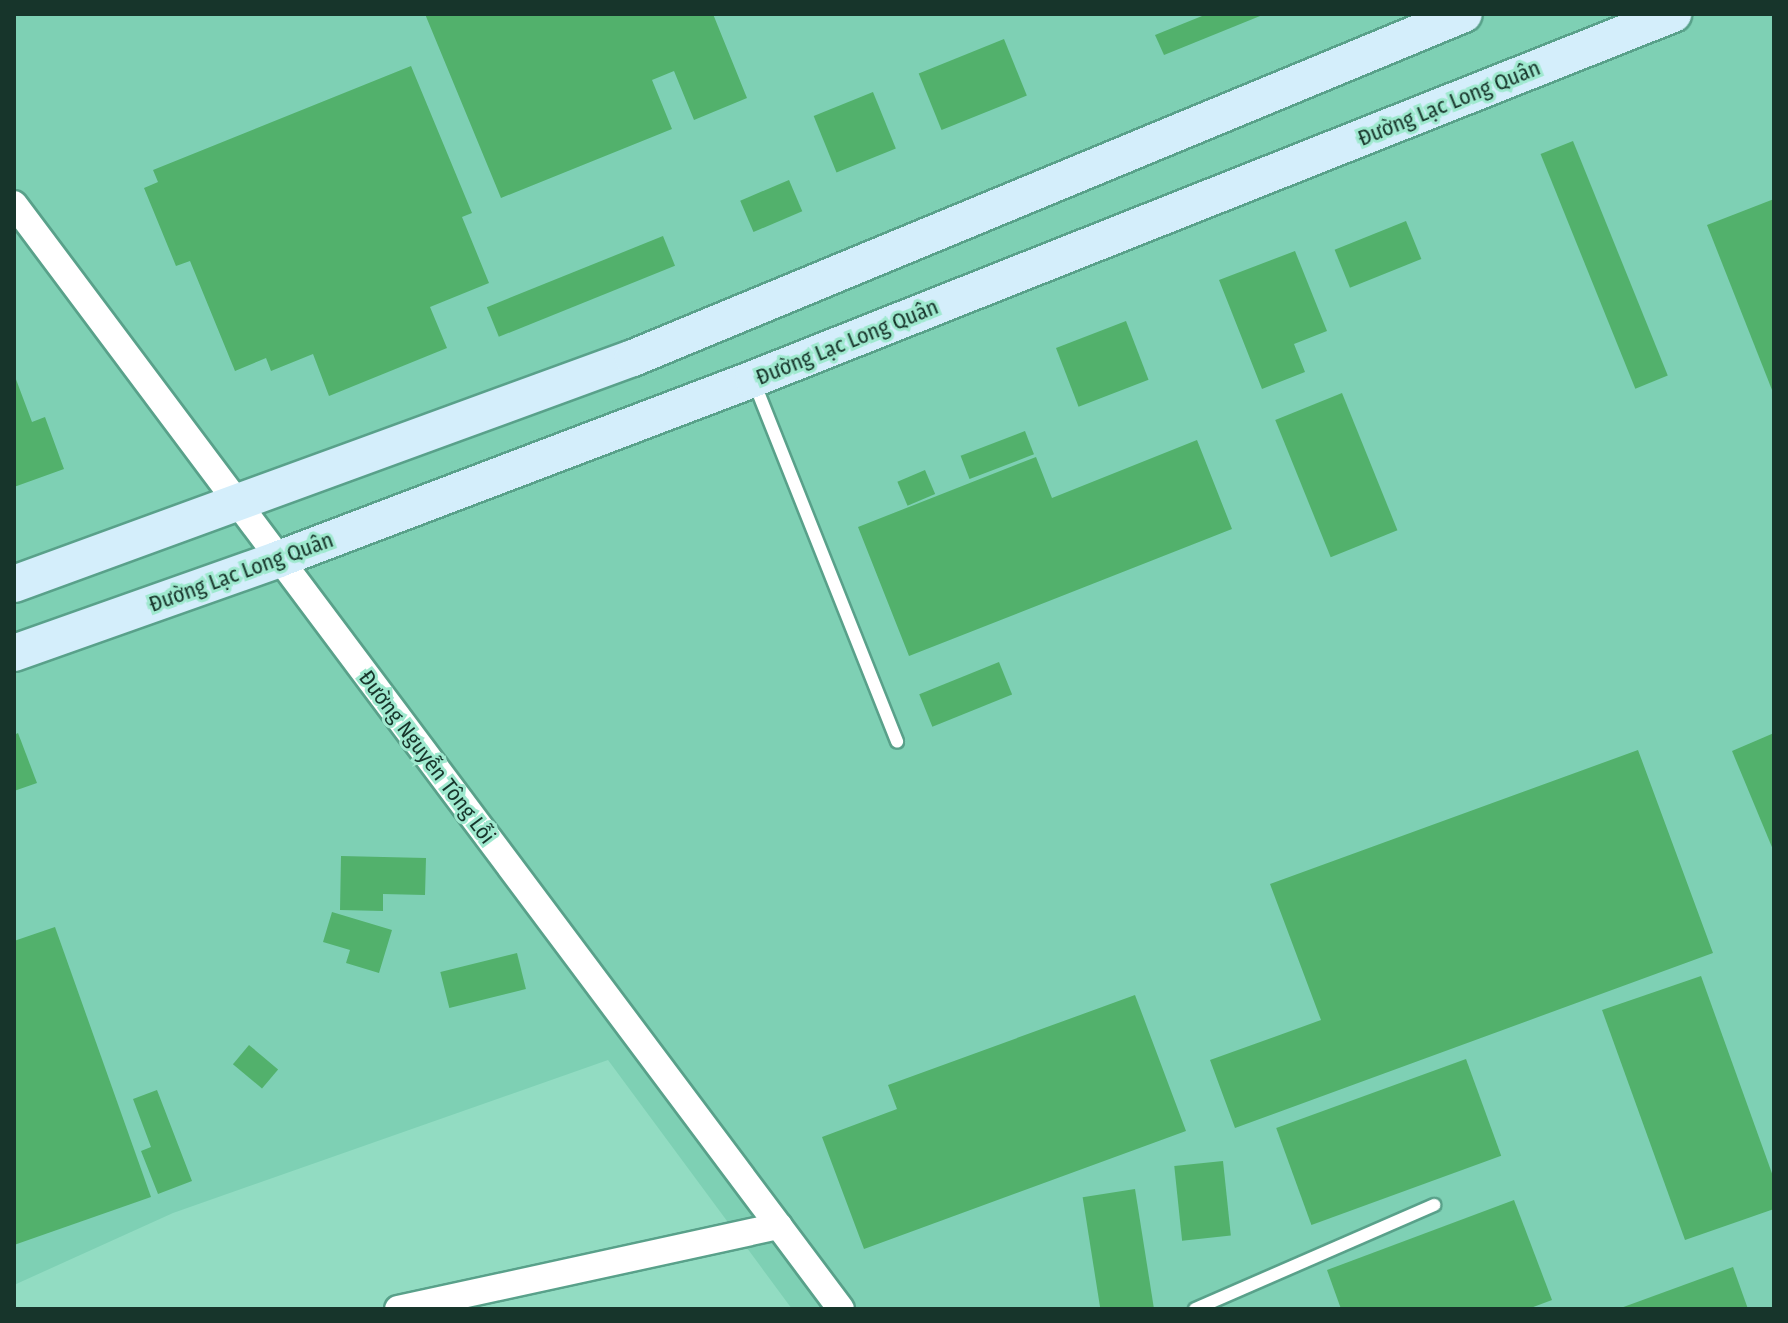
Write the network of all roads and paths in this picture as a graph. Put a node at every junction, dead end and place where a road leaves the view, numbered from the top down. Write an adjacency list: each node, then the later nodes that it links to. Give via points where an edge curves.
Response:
1 (1464, 14): 5 (main road, via 633,358)
2 (1673, 14): 4 (main road, Đường Lạc Long Quân)
3 (14, 204): 5 (street, Đường Nguyễn Tông Lỗi)
4 (753, 379): 6 (main road, Đường Lạc Long Quân); 9 (lane)
5 (238, 503): 6 (street, Đường Nguyễn Tông Lỗi); 7 (main road)
6 (279, 559): 8 (main road, Đường Lạc Long Quân); 11 (street, Đường Nguyễn Tông Lỗi)
7 (14, 584)
8 (14, 653)
9 (897, 742)
10 (1434, 1205): 14 (lane)
11 (779, 1226): 12 (street); 13 (street, Đường Nguyễn Tông Lỗi)
12 (398, 1309)
13 (841, 1309)
14 (1195, 1309)

